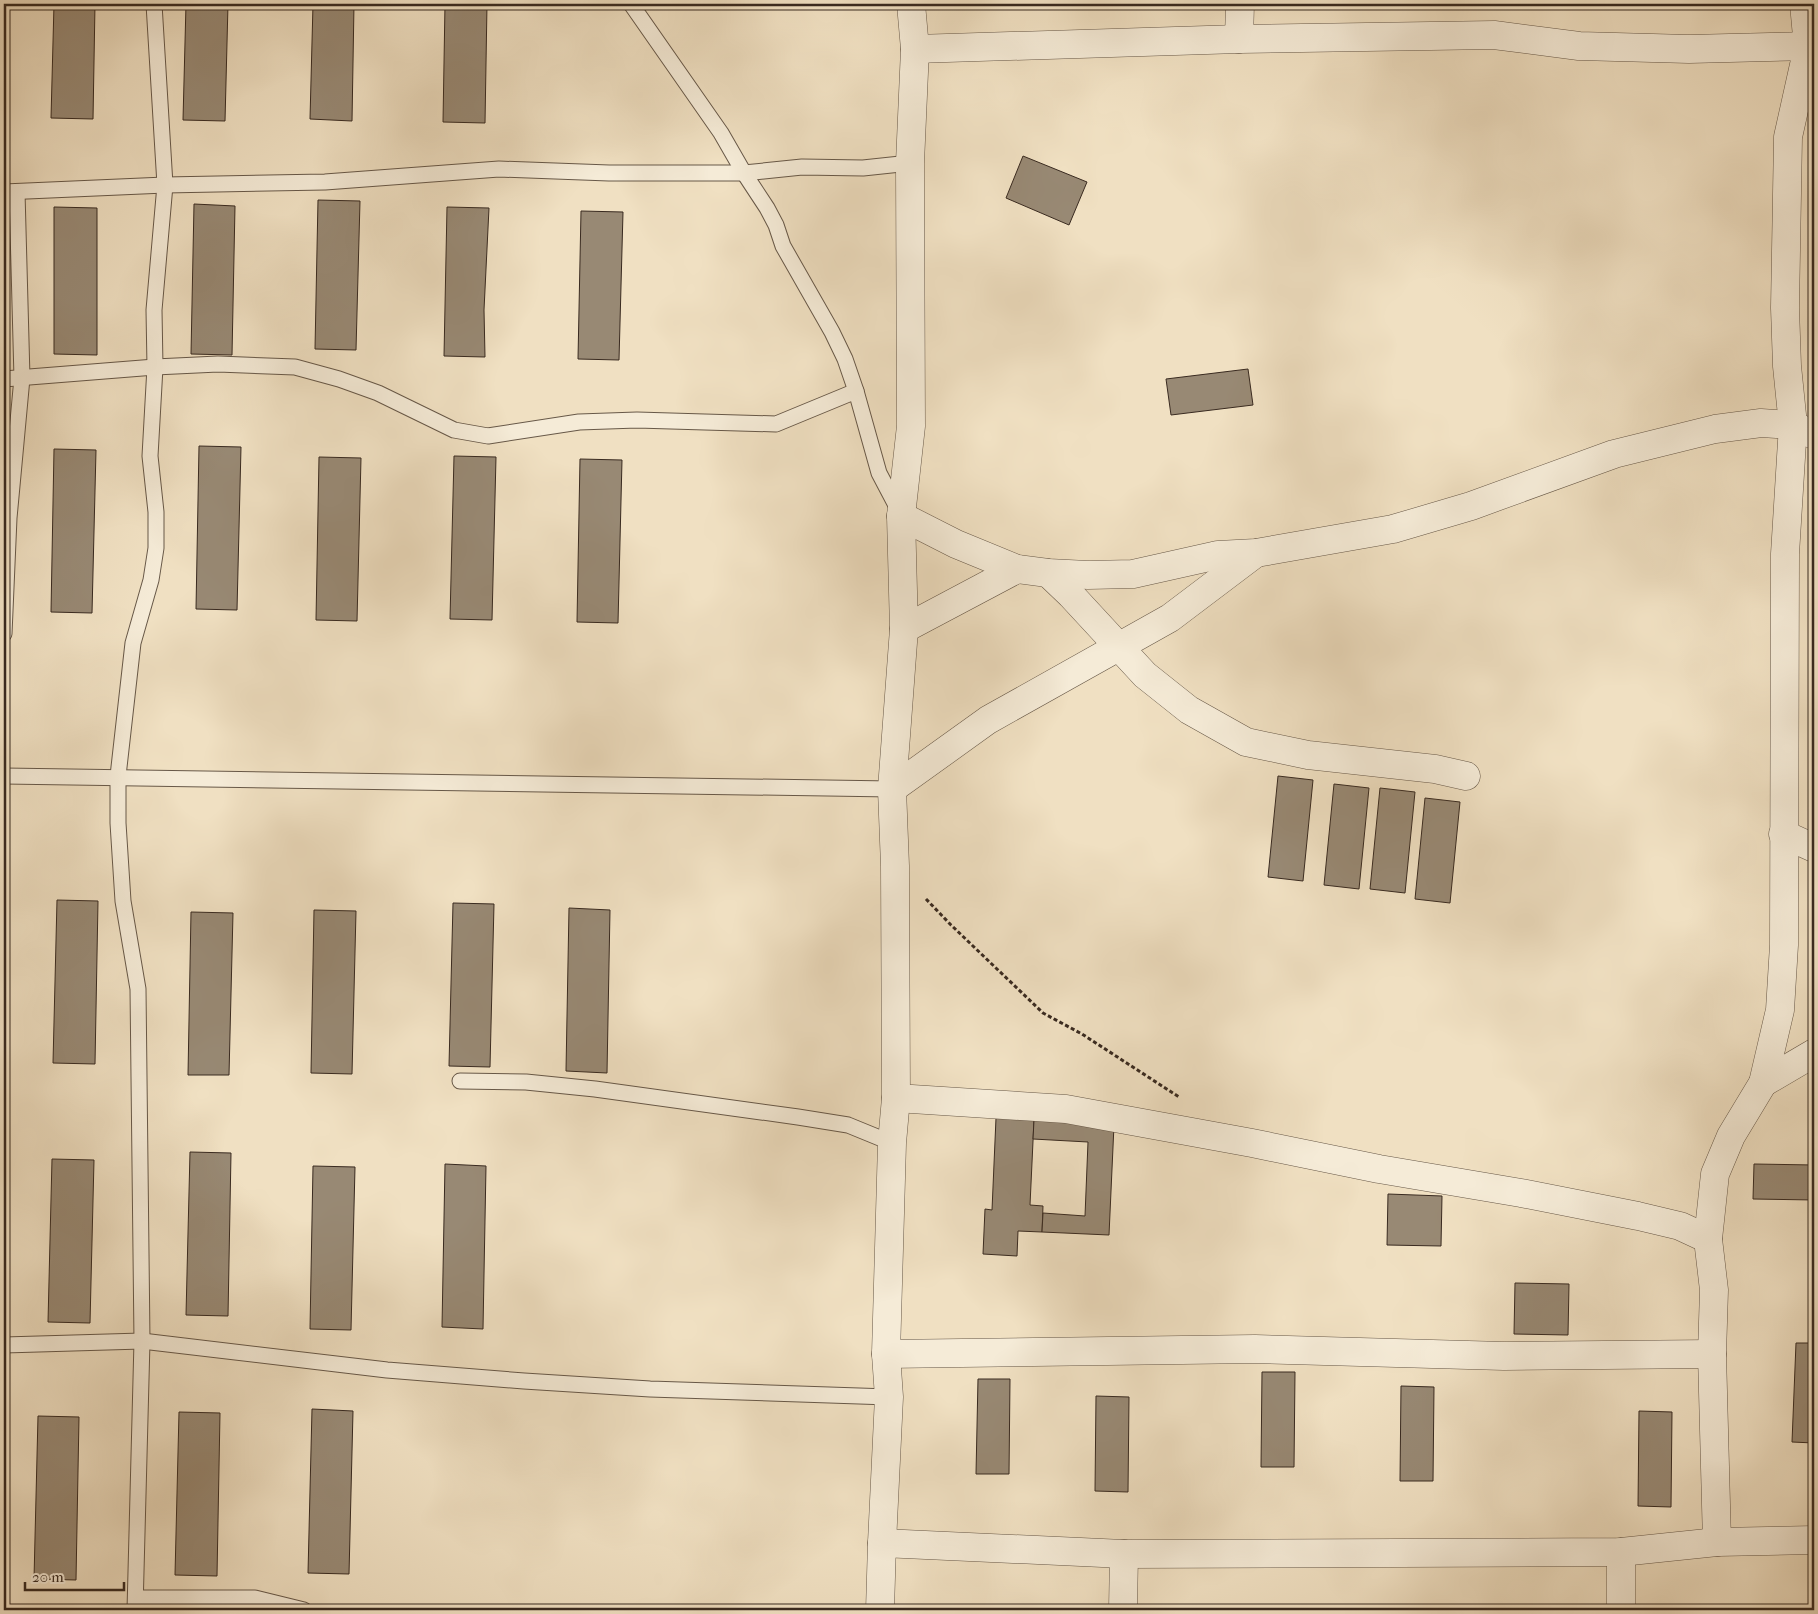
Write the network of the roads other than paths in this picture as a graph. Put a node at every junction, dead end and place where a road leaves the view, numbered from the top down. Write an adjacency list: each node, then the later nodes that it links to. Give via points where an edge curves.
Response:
1 (154, 4): 11 (lane)
2 (631, 4): 10 (lane, via 721,133)
3 (1240, 4): 6 (street)
4 (1804, 4): 7 (street)
5 (908, 7): 8 (street)
6 (1239, 39): 7 (street, via 1494,35 1579,46 1689,49); 8 (street)
7 (1811, 47): 17 (street, via 1788,136 1787,366)
8 (915, 49): 9 (street)
9 (910, 162): 10 (lane, via 863,168 802,168); 18 (street, via 911,426)
10 (744, 173): 11 (lane, via 499,169 325,182); 16 (lane, via 767,208 783,246 832,332)
11 (165, 185): 12 (lane); 13 (lane, via 154,310)
12 (11, 192): 14 (lane)
13 (155, 367): 14 (lane); 16 (lane, via 218,364 296,367 378,393 454,430 488,436 579,422 637,420 776,424); 26 (lane, via 150,456 156,548 151,580 133,643)
14 (22, 378): 15 (lane); 23 (lane, via 9,518)
15 (4, 379)
16 (856, 391): 18 (lane, via 879,473)
17 (1804, 430): 19 (street, via 1761,423 1715,429 1614,454 1471,506 1393,529); 29 (street, via 1785,554)
18 (902, 516): 20 (street, via 956,544); 22 (street)
19 (1256, 553): 21 (street, via 1218,555 1133,574); 24 (street, via 1170,618)
20 (1017, 568): 21 (street); 22 (street)
21 (1048, 573): 24 (street)
22 (904, 630): 28 (street)
23 (4, 634)
24 (1118, 647): 27 (street, via 1145,675 1189,710 1246,742 1308,755 1435,769); 28 (street, via 988,720)
25 (4, 776): 26 (lane)
26 (118, 776): 28 (lane); 37 (lane, via 122,900 138,989)
27 (1466, 776)
28 (892, 789): 34 (street)
29 (1783, 834): 30 (street); 33 (street, via 1784,945 1780,1010)
30 (1814, 848)
31 (1814, 1053): 33 (street)
32 (460, 1081): 35 (lane, via 536,1083 798,1117 848,1125)
33 (1763, 1083): 36 (street, via 1731,1136 1715,1174)
34 (896, 1098): 35 (street); 36 (street, via 1066,1109 1638,1216 1680,1226)
35 (892, 1142): 39 (street)
36 (1708, 1239): 40 (street, via 1714,1290)
37 (142, 1342): 38 (lane); 41 (lane, via 387,1370 524,1381); 47 (lane)
38 (4, 1345)
39 (886, 1354): 40 (street, via 1255,1349 1504,1356); 41 (street)
40 (1712, 1354): 43 (street)
41 (889, 1397): 44 (street)
42 (1814, 1540): 43 (street)
43 (1717, 1542): 45 (street)
44 (882, 1543): 46 (street); 49 (street)
45 (1621, 1552): 46 (street); 51 (street)
46 (1124, 1554): 50 (street)
47 (135, 1604): 48 (lane, via 255,1598)
48 (304, 1610)
49 (880, 1610)
50 (1123, 1610)
51 (1621, 1610)

